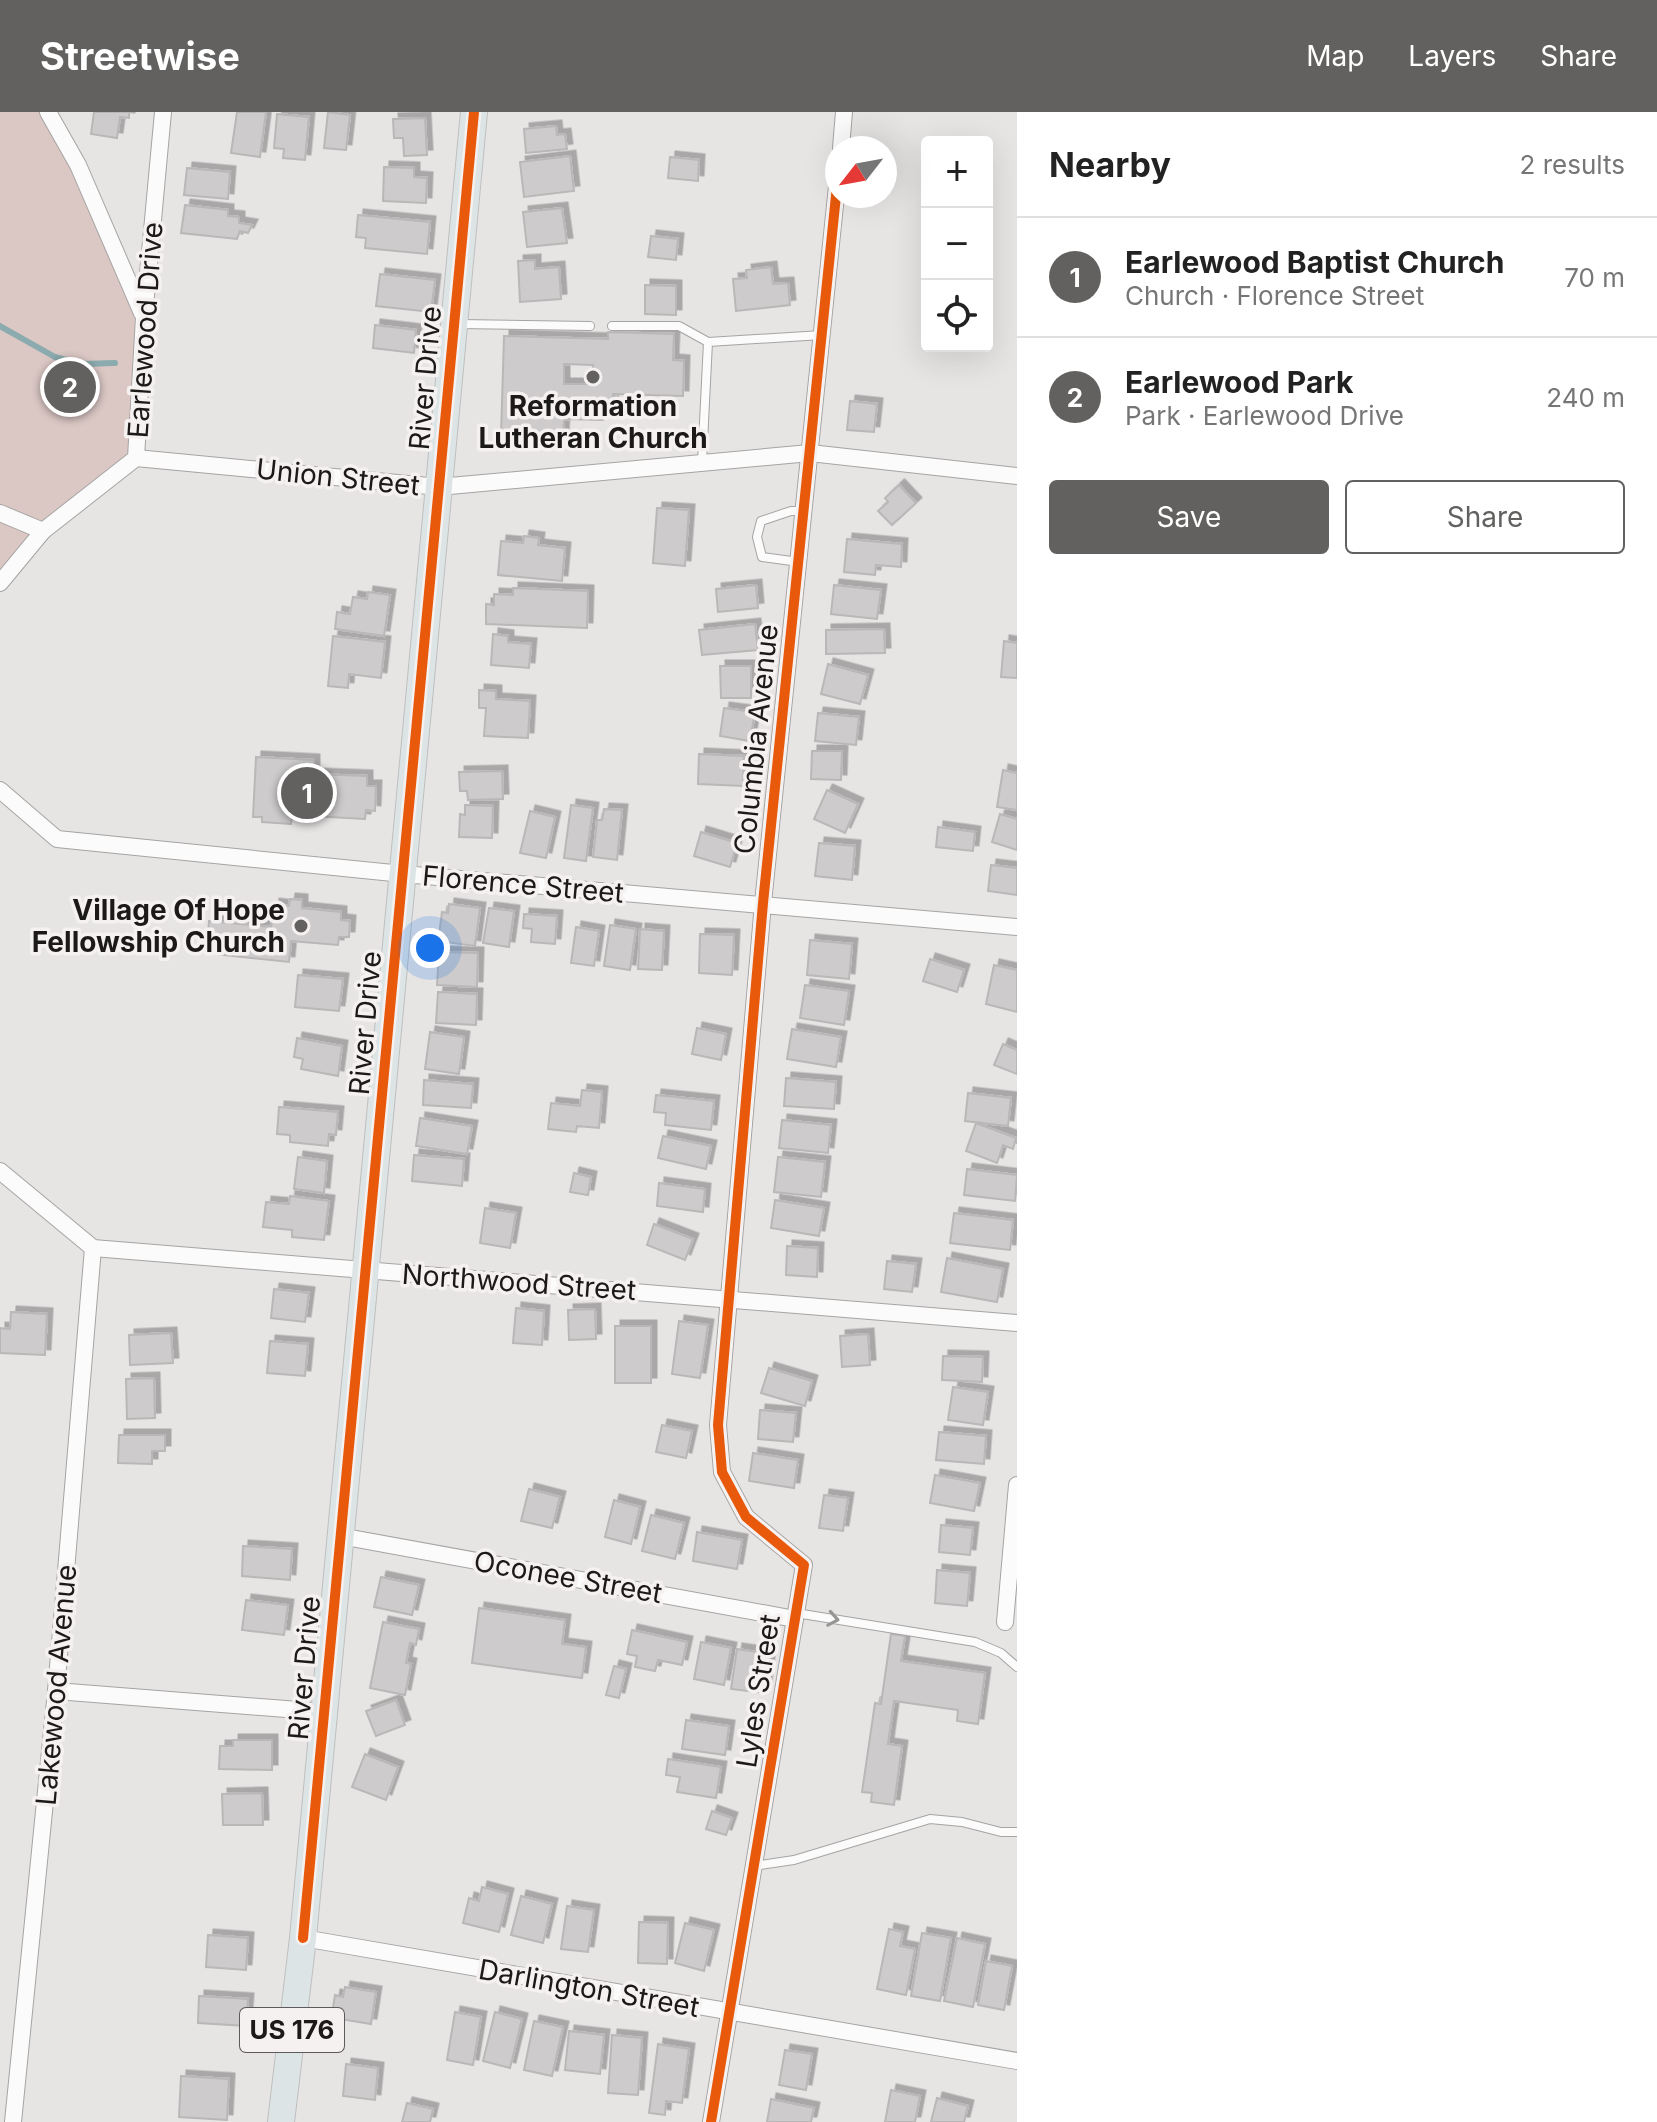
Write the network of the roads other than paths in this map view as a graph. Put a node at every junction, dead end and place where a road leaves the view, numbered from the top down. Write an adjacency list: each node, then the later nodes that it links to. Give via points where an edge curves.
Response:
1 (48, 112): 7 (street, via 78,165)
2 (163, 112): 7 (street, Earlewood Drive)
3 (474, 112): 8 (main road, River Drive / US 176)
4 (844, 112): 5 (street)
5 (842, 136)
6 (835, 208): 11 (street, Columbia Avenue)
7 (144, 317): 14 (street, Earlewood Drive)
8 (454, 324): 9 (lane); 17 (main road, River Drive / US 176)
9 (590, 326)
10 (612, 326): 12 (lane, via 679,326)
11 (822, 335): 12 (lane); 13 (street, Columbia Avenue)
12 (708, 342): 15 (lane)
13 (810, 453): 15 (street, Union Street); 16 (street, Union Street); 18 (street, Columbia Avenue)
14 (136, 458): 17 (street, Union Street); 20 (street, Earlewood Drive)
15 (702, 463): 17 (street, Union Street)
16 (1017, 476)
17 (439, 487): 24 (main road, River Drive / US 176)
18 (804, 511): 21 (street, Columbia Avenue); 21 (lane, via 761,521 757,537 762,557)
19 (0, 513): 20 (street)
20 (43, 531): 22 (street, Earlewood Drive)
21 (799, 562): 25 (street, Columbia Avenue)
22 (0, 583)
23 (0, 790): 24 (street, Florence Street, via 57,839)
24 (403, 874): 25 (street, Florence Street); 29 (main road, River Drive / US 176)
25 (763, 903): 26 (street, Florence Street); 30 (street, Columbia Avenue)
26 (1017, 927)
27 (0, 1171): 28 (street)
28 (93, 1248): 29 (street, Northwood Street); 37 (street, Lakewood Avenue)
29 (365, 1270): 30 (street, Northwood Street); 33 (main road, River Drive / US 176)
30 (731, 1298): 31 (street, Northwood Street); 34 (street, Lyles Street, via 718,1425 722,1472 746,1517 804,1565)
31 (1017, 1323)
32 (1017, 1485): 35 (street)
33 (340, 1536): 34 (street, Oconee Street); 38 (main road, River Drive / US 176)
34 (795, 1616): 36 (lane, one-way to 36, via 975,1642); 40 (street, Lyles Street)
35 (1005, 1622)
36 (1017, 1667)
37 (56, 1691): 38 (street); 44 (street, Lakewood Avenue)
38 (324, 1712): 41 (main road, River Drive / US 176)
39 (1017, 1832): 40 (lane, via 930,1819 794,1860)
40 (754, 1866): 42 (street, Lyles Street)
41 (303, 1938): 42 (street, Darlington Street); 45 (main road, River Drive / US 176)
42 (729, 2012): 43 (street, Darlington Street); 46 (street, Lyles Street)
43 (1017, 2061)
44 (13, 2122)
45 (281, 2122)
46 (711, 2122)

